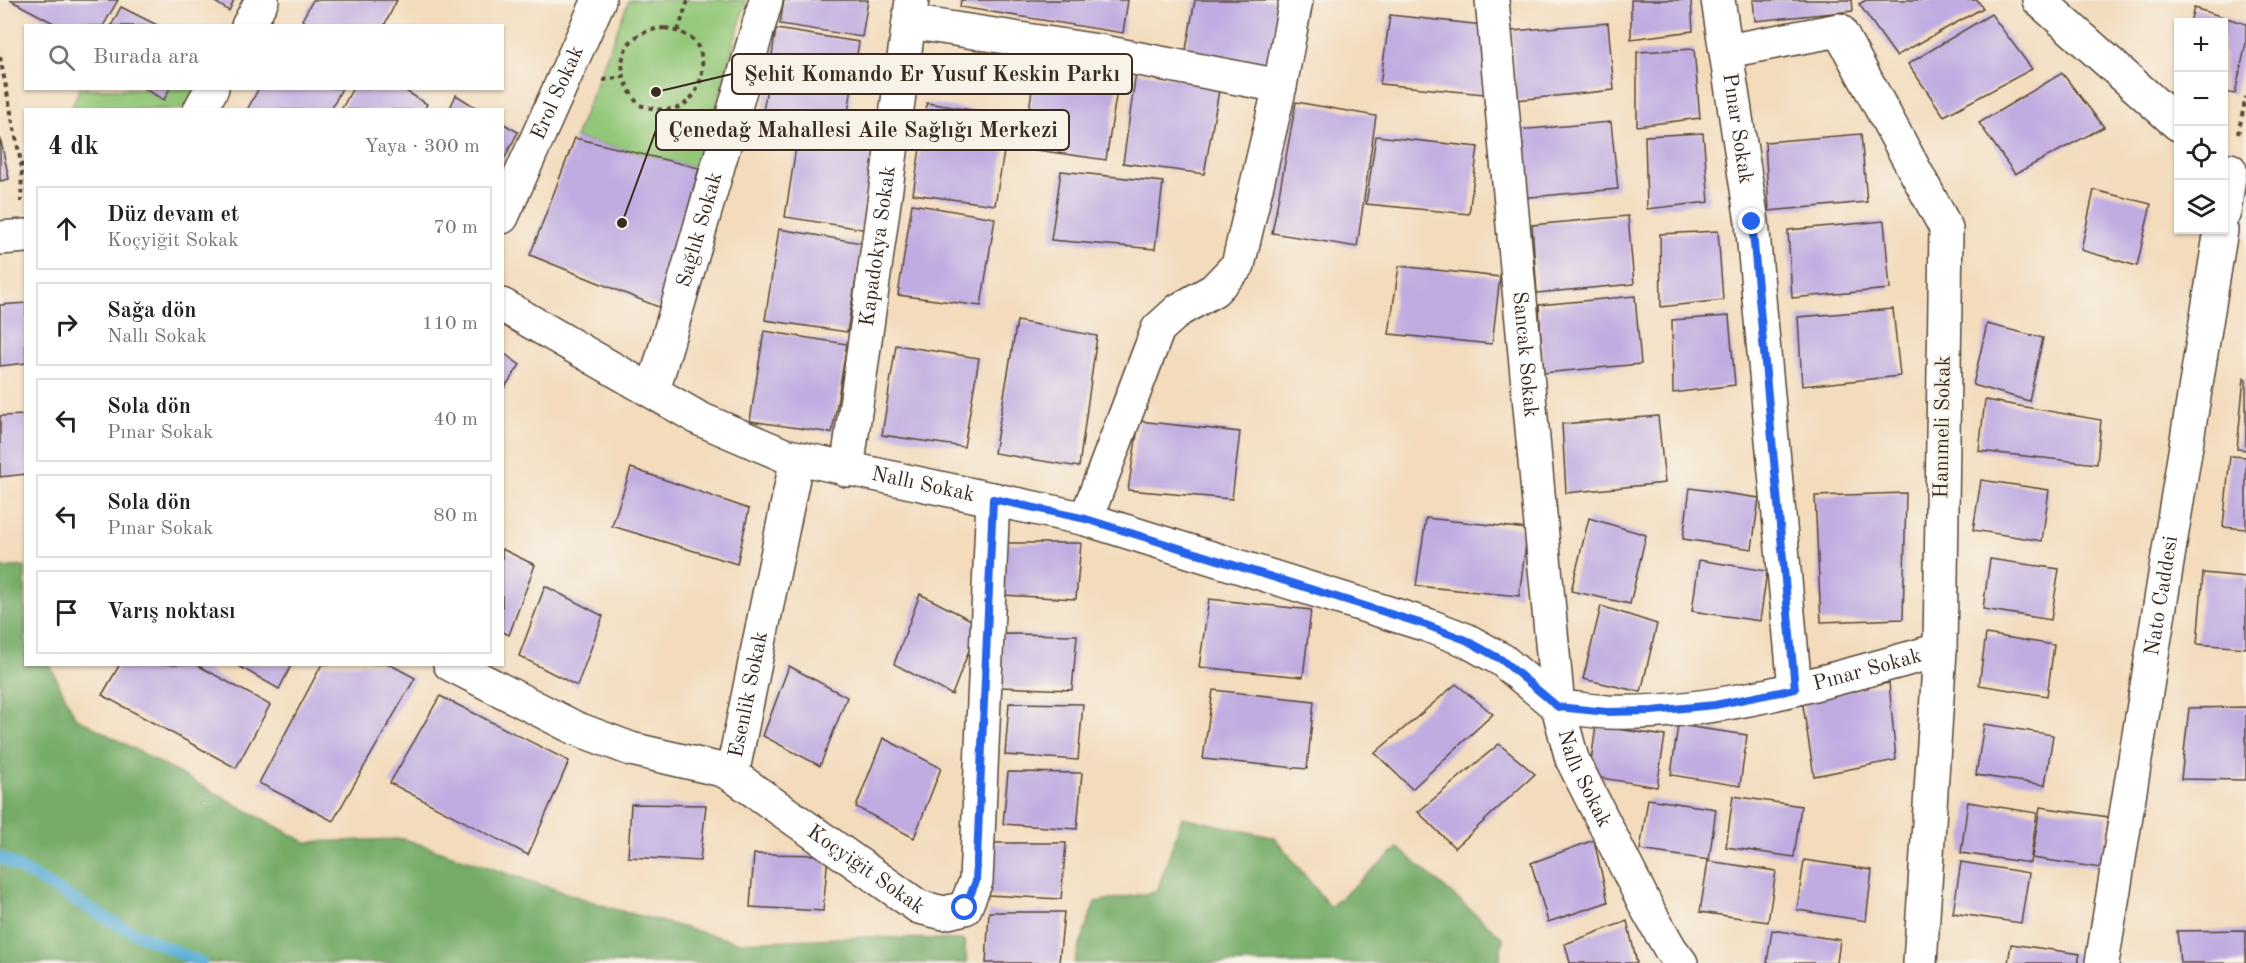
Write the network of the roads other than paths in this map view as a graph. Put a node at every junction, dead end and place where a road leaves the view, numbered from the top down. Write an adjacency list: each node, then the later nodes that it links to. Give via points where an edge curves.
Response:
1 (262, 0): 9 (street)
2 (599, 0): 17 (street, Erol Sokak)
3 (766, 0): 22 (street, Sağlık Sokak)
4 (1296, 0): 11 (street)
5 (1492, 0): 30 (street, Sancak Sokak)
6 (1718, 0): 10 (street, Pınar Sokak)
7 (2039, 0): 14 (street)
8 (911, 11): 11 (street, Kapadokya Sokak); 24 (street, Kapadokya Sokak)
9 (249, 24)
10 (1727, 51): 27 (street, Hanımeli Sokak, via 1839,30 1946,228); 29 (street, Pınar Sokak, via 1752,222)
11 (1280, 86): 26 (street, via 1238,265 1214,290 1179,310 1158,329)
12 (211, 90): 13 (street)
13 (201, 108)
14 (2174, 120)
15 (2233, 172): 16 (street)
16 (2228, 192)
17 (504, 213)
18 (23, 224): 20 (street)
19 (2220, 234): 34 (street, Nato Caddesi)
20 (0, 238)
21 (504, 306): 22 (street, Nallı Sokak)
22 (652, 391): 23 (street, Nallı Sokak, via 710,423)
23 (798, 458): 24 (street, Nallı Sokak); 31 (street, Esenlik Sokak)
24 (847, 470): 25 (street, Nallı Sokak)
25 (993, 499): 26 (street, Nallı Sokak); 31 (street, Koçyiğit Sokak, via 976,881 965,908 944,914 919,907)
26 (1086, 519): 30 (street, Nallı Sokak, via 1466,640 1502,660)
27 (1940, 650): 29 (street, Pınar Sokak); 33 (street, Hanımeli Sokak)
28 (454, 666): 31 (street, Esenlik Sokak, via 575,728 631,749)
29 (1795, 689): 30 (street, Pınar Sokak, via 1715,705 1652,711)
30 (1558, 707): 32 (street, Nallı Sokak, via 1572,759 1648,912)
31 (732, 775)
32 (1682, 963)
33 (1920, 963)
34 (2102, 963)

